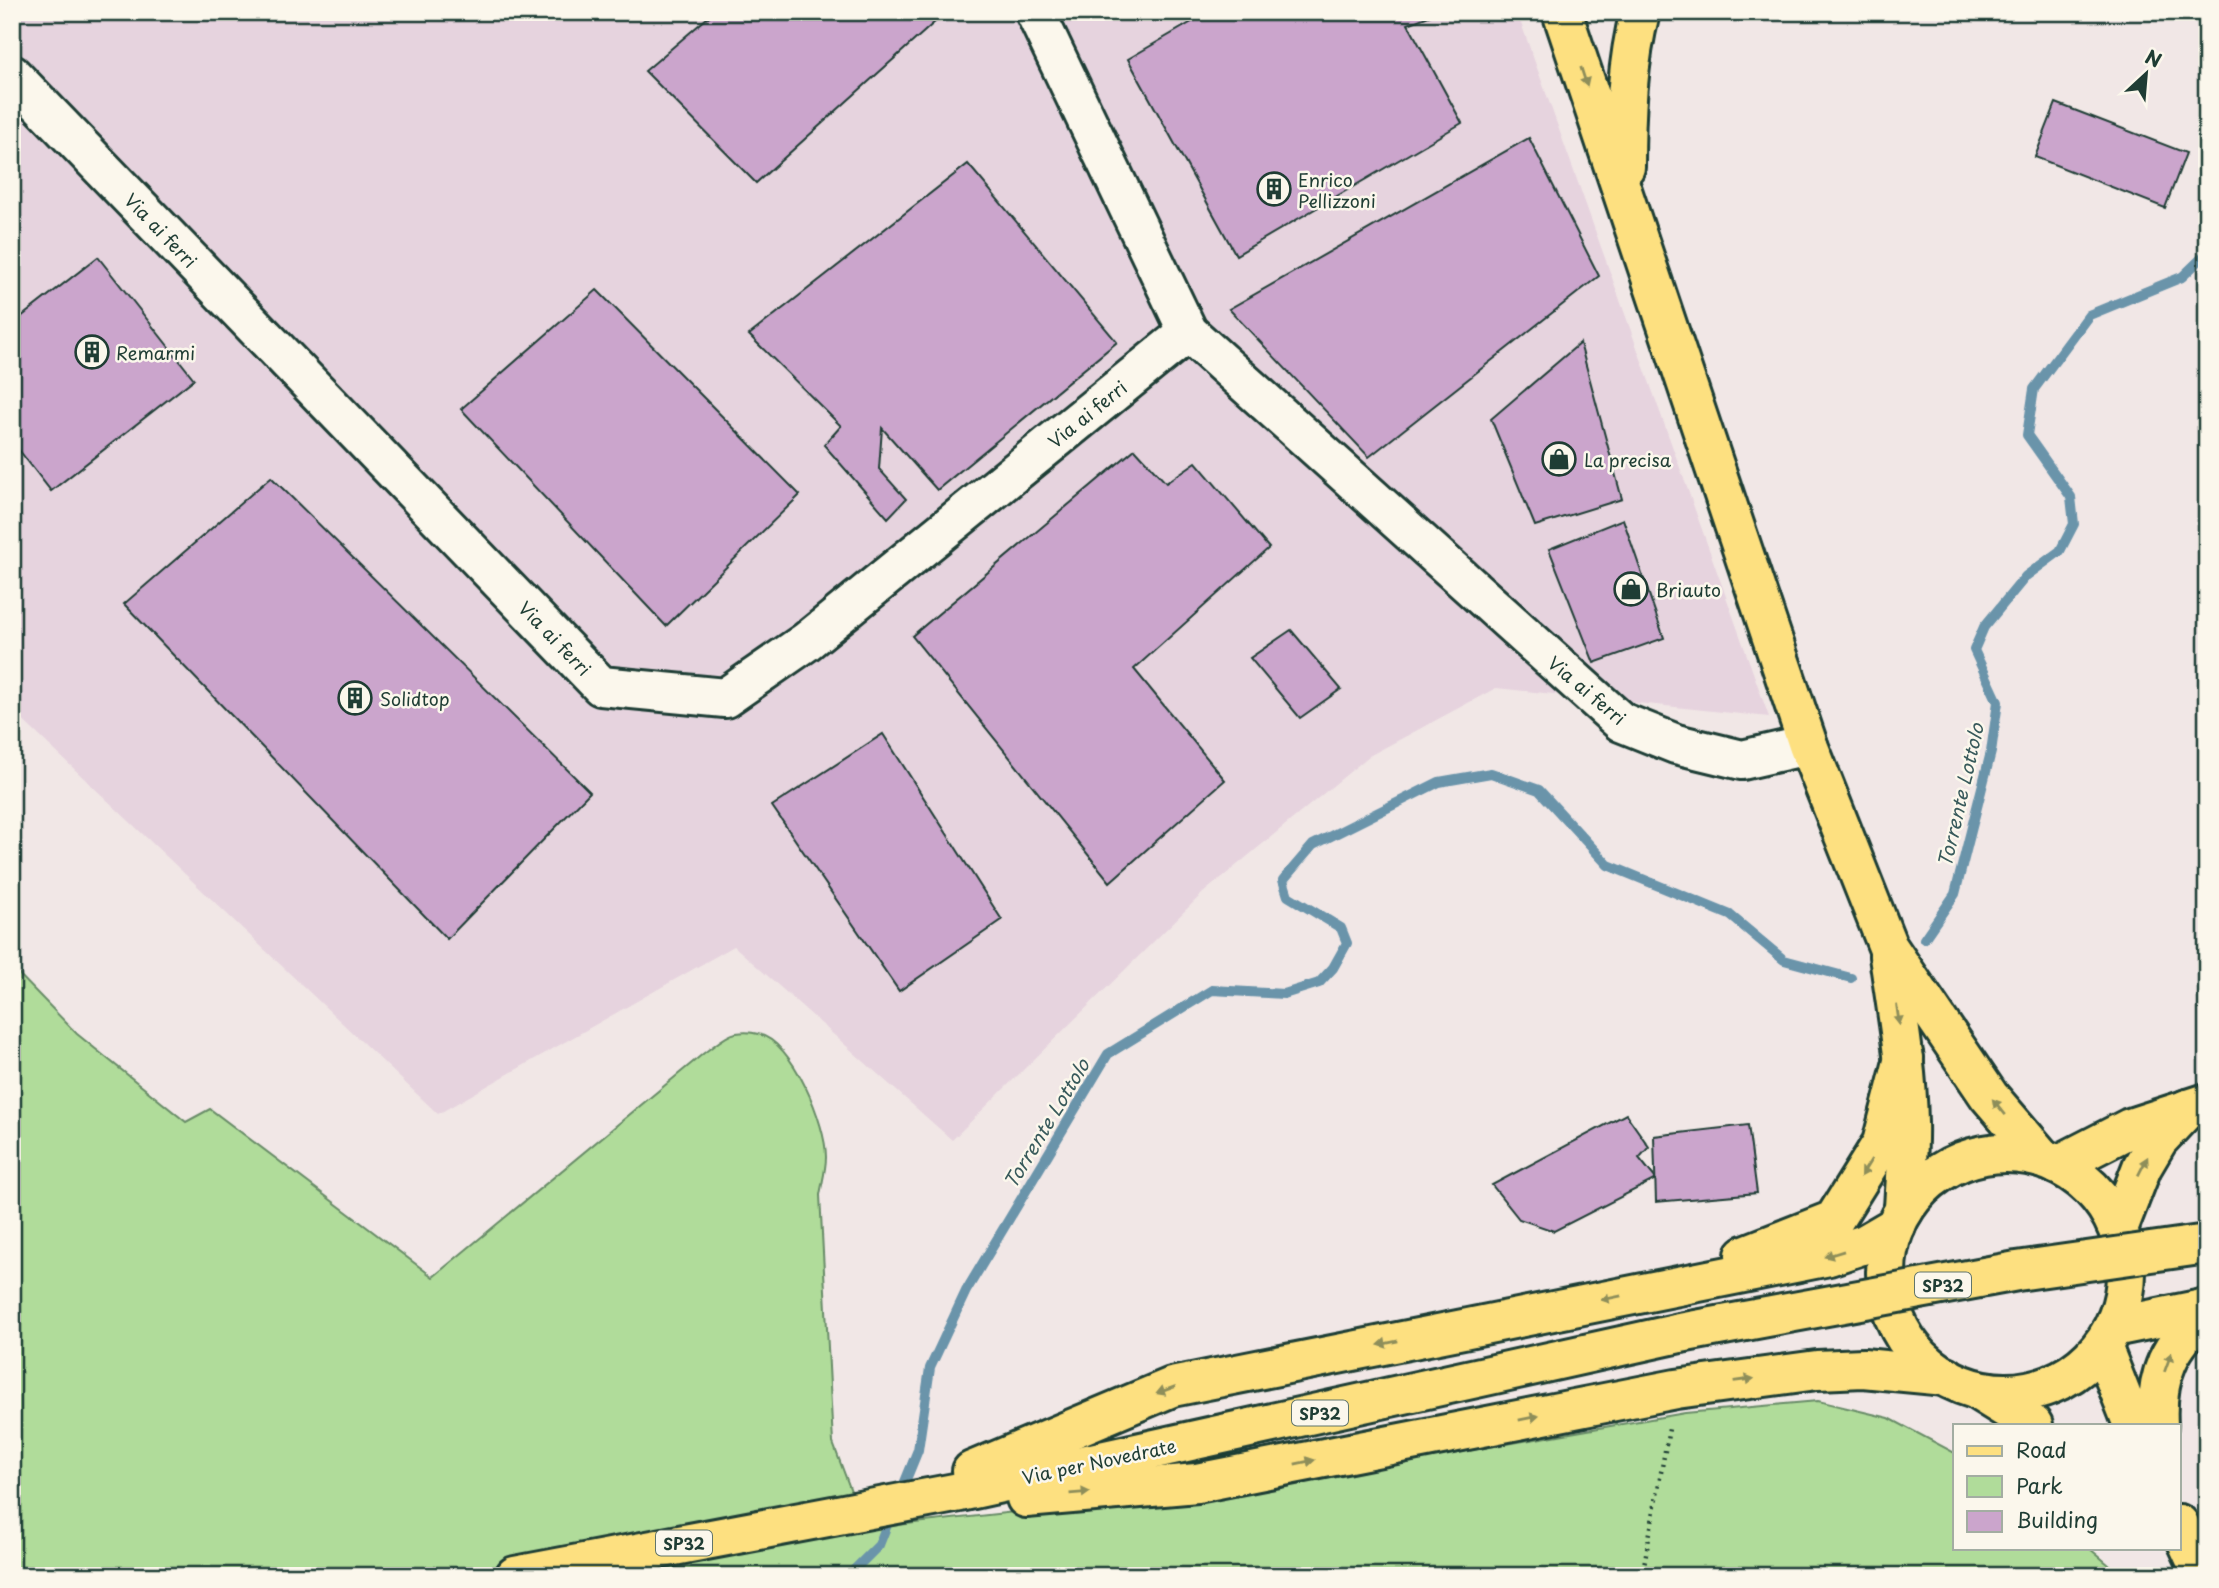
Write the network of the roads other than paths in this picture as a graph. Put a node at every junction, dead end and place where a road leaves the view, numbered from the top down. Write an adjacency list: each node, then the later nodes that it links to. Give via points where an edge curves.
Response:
1 (1035, 12): 6 (street, Via ai ferri)
2 (1562, 12): 5 (main road, one-way to 5)
3 (1640, 12): 5 (main road, via 1626,104)
4 (12, 75): 6 (street, Via ai ferri, via 601,686 725,698 806,642)
5 (1624, 197): 7 (main road)
6 (1188, 332): 7 (street, Via ai ferri, via 1621,722 1676,744 1742,760)
7 (1808, 745): 8 (main road)
8 (1888, 947): 9 (main road, one-way to 9); 11 (main road, one-way to 8, via 1989,1096)
9 (1904, 1058): 12 (main road, via 1908,1125); 15 (main road, one-way to 15, via 1882,1143 1834,1220)
10 (2198, 1105): 11 (main road); 13 (main road, one-way to 10, via 2142,1167 2158,1140)
11 (2050, 1162): 12 (main road, via 2019,1154 1994,1154 1959,1163 1932,1179); 13 (main road, via 2097,1195)
12 (1900, 1218): 15 (main road, one-way to 15, via 1865,1244 1829,1256); 18 (main road, via 1886,1265 1891,1303 1901,1330 1925,1361)
13 (2118, 1229): 17 (main road, via 2126,1279 2124,1298)
14 (2207, 1244): 22 (main road, Via per Novedrate / SP32, bridge, via 2017,1271 1680,1333)
15 (1652, 1290): 22 (main road, one-way to 22, via 1172,1387)
16 (2207, 1310): 17 (main road); 21 (main road, one-way to 16, via 2162,1376 2170,1353)
17 (2108, 1336): 18 (main road, via 2080,1368 2045,1386 1995,1393); 20 (main road)
18 (1961, 1383): 19 (main road); 22 (main road, one-way to 18, via 1197,1483 1676,1389 1817,1370 1863,1368)
19 (2031, 1424)
20 (2133, 1424)
21 (2158, 1424)
22 (959, 1491): 25 (main road, SP32)
23 (2180, 1526): 27 (main road)
24 (2166, 1550): 26 (main road)
25 (515, 1576)
26 (2192, 1576)
27 (2203, 1576)

